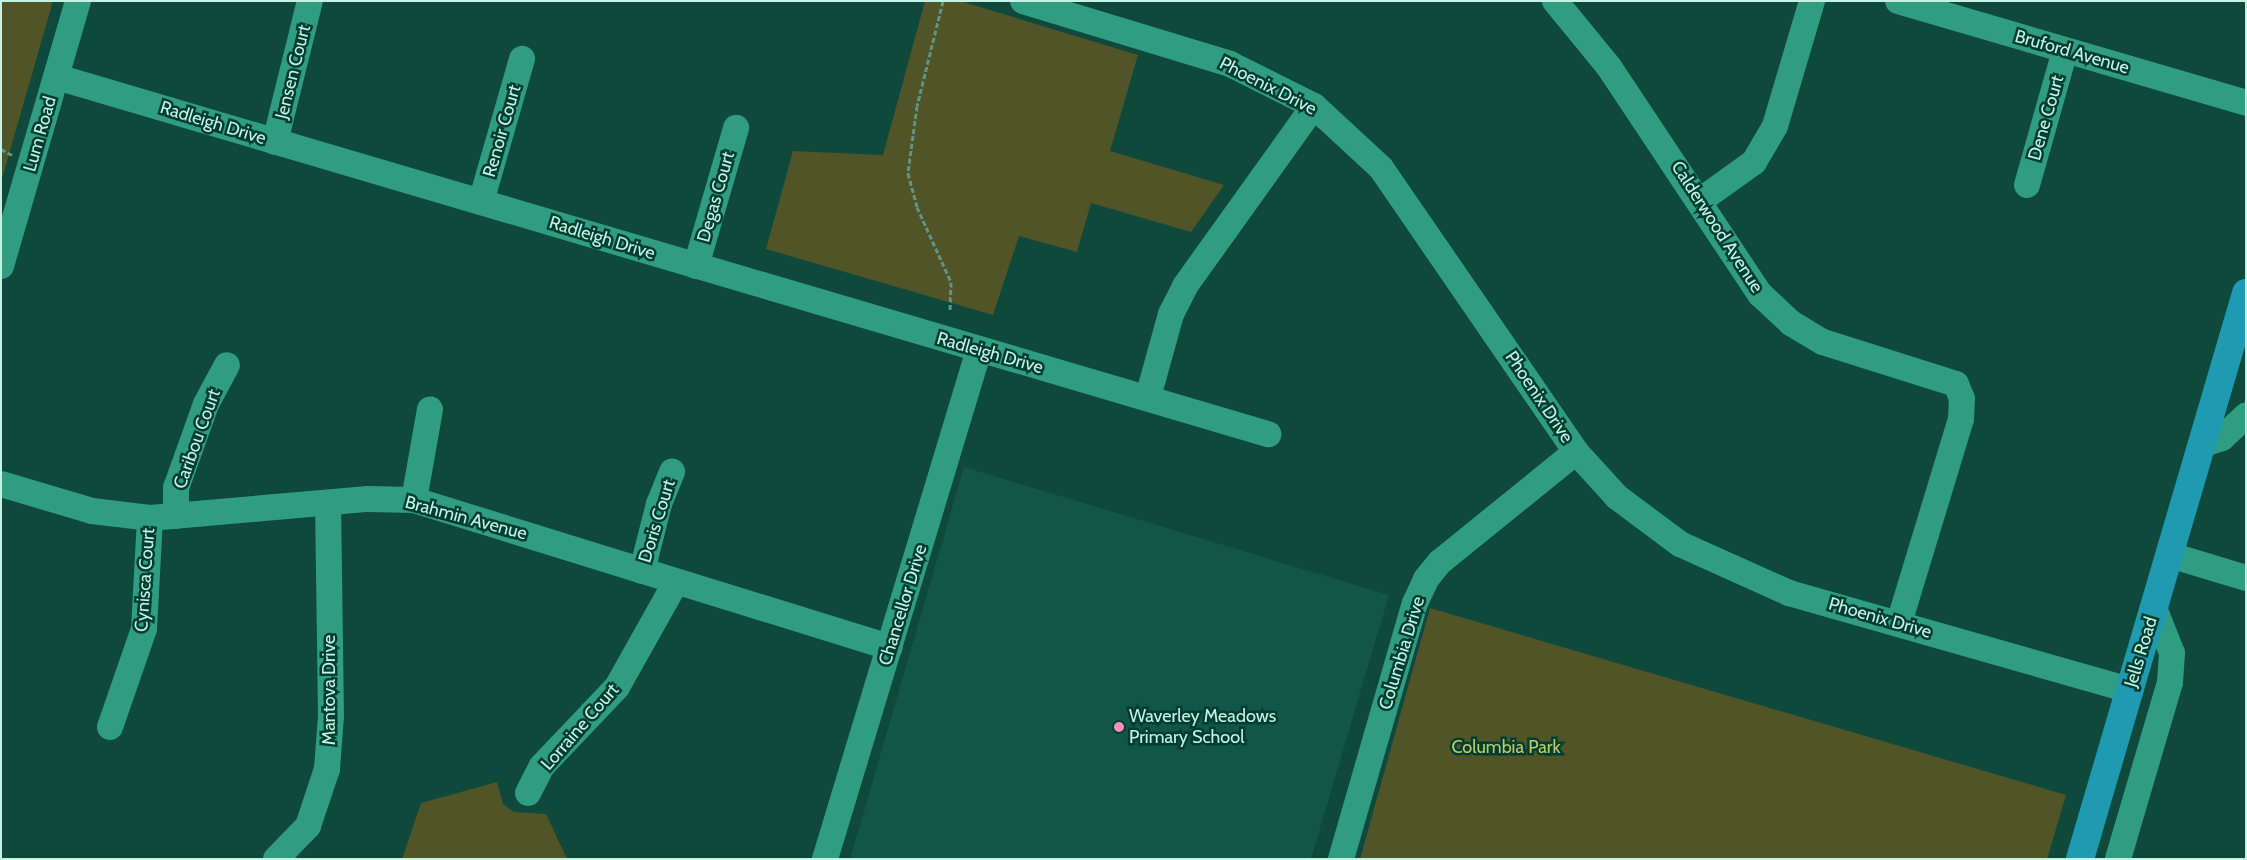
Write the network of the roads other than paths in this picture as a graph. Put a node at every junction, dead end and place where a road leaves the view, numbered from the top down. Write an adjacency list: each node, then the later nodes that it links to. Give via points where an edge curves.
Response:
1 (78, 1): 10 (street, Lum Road)
2 (310, 1): 14 (street, Jensen Court)
3 (1023, 1): 7 (street, Phoenix Drive)
4 (1555, 1): 16 (street, Calderwood Avenue, via 1609,67)
5 (1812, 1): 16 (street, via 1775,126 1754,162)
6 (1898, 1): 8 (street, Bruford Avenue)
7 (1052, 5): 12 (street, Phoenix Drive, via 1230,64)
8 (2065, 50): 11 (street, Bruford Avenue); 15 (street, Dene Court)
9 (522, 59): 17 (street, Renoir Court)
10 (56, 76): 14 (street, Radleigh Drive); 18 (street, Lum Road)
11 (2246, 103)
12 (1314, 106): 23 (street, via 1184,286 1171,314); 28 (street, Phoenix Drive, via 1381,168)
13 (736, 128): 19 (street, Degas Court)
14 (275, 142): 17 (street, Radleigh Drive)
15 (2027, 185)
16 (1701, 200): 40 (street, Calderwood Avenue, via 1760,294 1791,323 1823,342 1956,384 1962,399 1961,419)
17 (481, 202): 19 (street, Radleigh Drive)
18 (1, 266)
19 (696, 266): 21 (street, Radleigh Drive)
20 (2246, 293): 27 (main road, Jells Road)
21 (979, 350): 23 (street, Radleigh Drive); 41 (street, Chancellor Drive)
22 (227, 365): 33 (street, Caribou Court, via 206,404 176,488)
23 (1148, 397): 26 (street, Radleigh Drive)
24 (430, 410): 31 (street)
25 (2246, 416): 27 (street, via 2222,438)
26 (1268, 434)
27 (2201, 445): 35 (main road, Jells Road)
28 (1576, 452): 40 (street, Phoenix Drive, via 1617,497 1680,544 1789,593); 47 (street, Columbia Drive, via 1440,562 1426,579 1415,602)
29 (672, 471): 36 (street, Doris Court, via 658,504)
30 (1, 484): 34 (street, Brahmin Avenue, via 92,511)
31 (414, 500): 32 (street, Brahmin Avenue, via 368,499); 36 (street, Brahmin Avenue)
32 (328, 504): 33 (street, Brahmin Avenue); 45 (street, Mantova Drive, via 331,716 327,769 308,826)
33 (176, 516): 34 (street, Brahmin Avenue)
34 (150, 518): 43 (street, Cynisca Court, via 144,630)
35 (2170, 555): 37 (street); 39 (main road, Jells Road)
36 (642, 571): 38 (street, Brahmin Avenue)
37 (2246, 578)
38 (676, 582): 41 (street, Brahmin Avenue); 44 (street, Lorraine Court, via 617,688 542,766)
39 (2154, 608): 42 (main road, Jells Road); 49 (street, via 2172,653 2170,682)
40 (1899, 623): 42 (street, Phoenix Drive)
41 (890, 648): 46 (street, Chancellor Drive)
42 (2130, 690): 48 (main road, Jells Road)
43 (110, 727)
44 (528, 793)
45 (276, 859)
46 (825, 859)
47 (1341, 859)
48 (2080, 859)
49 (2118, 859)

